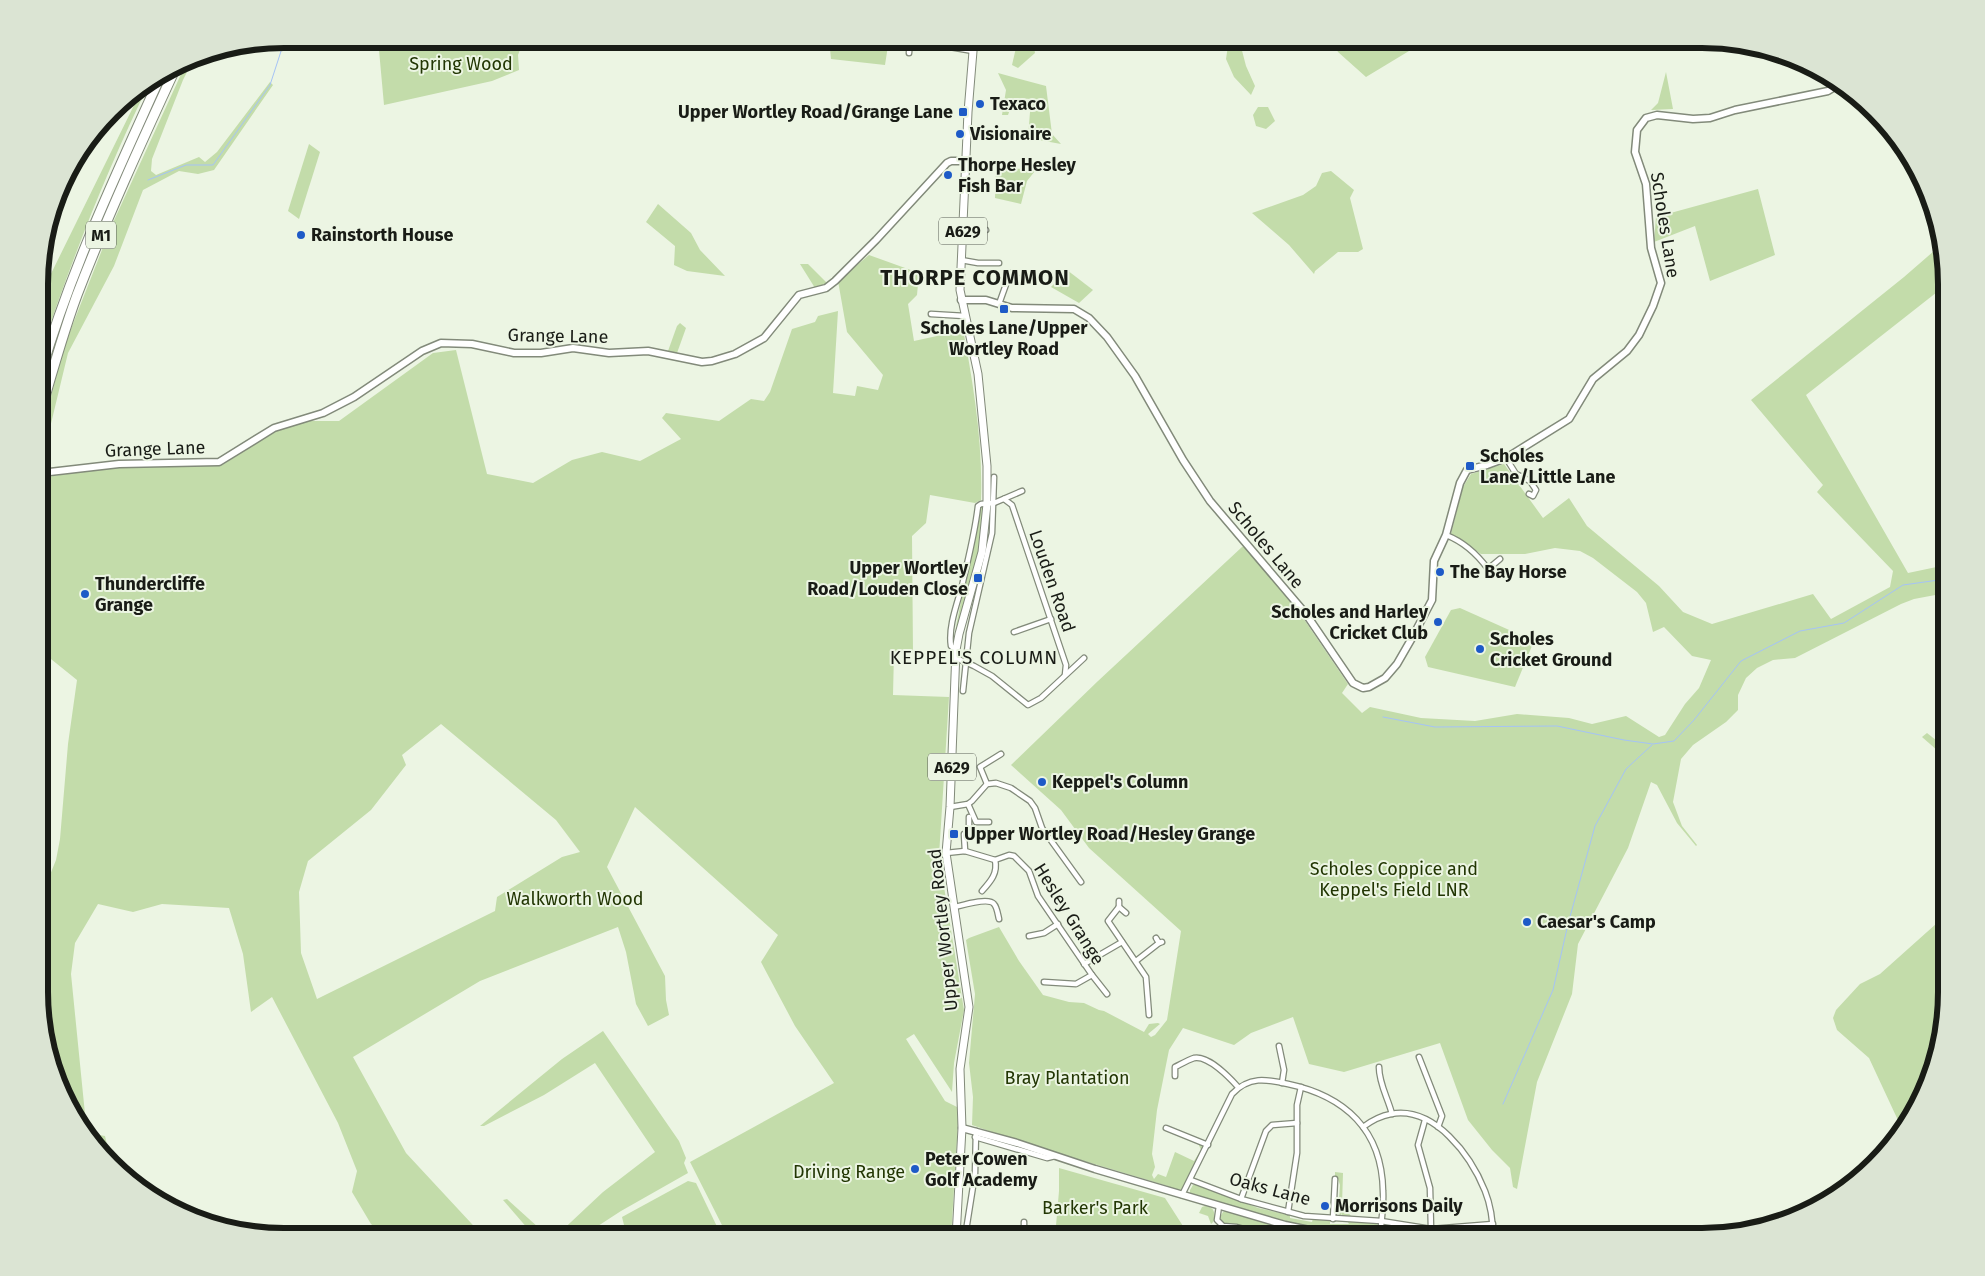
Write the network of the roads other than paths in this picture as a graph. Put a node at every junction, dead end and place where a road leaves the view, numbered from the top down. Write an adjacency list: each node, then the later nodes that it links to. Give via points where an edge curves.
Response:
1 (910, 48): 5 (street)
2 (956, 48): 4 (street)
3 (973, 48): 4 (main road, Upper Wortley Road / A629)
4 (973, 51): 9 (main road, Upper Wortley Road / A629)
5 (909, 53)
6 (172, 76): 20 (highway, M1, via 89,264)
7 (157, 84): 19 (highway, M1, via 76,267)
8 (1834, 88): 21 (street, Scholes Lane, via 1710,118 1657,115 1646,118 1638,130 1635,152 1648,192 1651,248 1660,290 1633,345 1593,378 1569,420)
9 (965, 161): 11 (main road, Upper Wortley Road / A629); 22 (street, Grange Lane, via 947,163 836,281 826,288 799,295 764,338 735,354 702,362 648,351 609,353 574,348 514,353 472,344 441,344 422,351 323,414 274,428 219,462 119,464)
10 (986, 230): 11 (street)
11 (963, 231): 12 (main road, Upper Wortley Road / A629)
12 (961, 260): 13 (street); 15 (main road, Upper Wortley Road / A629)
13 (999, 263)
14 (1022, 279): 16 (street, via 1015,278 1012,273 1008,276)
15 (961, 300): 16 (street, Scholes Lane, via 986,300); 18 (main road, Upper Wortley Road / A629)
16 (999, 304): 28 (street, Scholes Lane, via 1012,308 1074,309 1108,337 1210,501 1306,614 1353,683 1363,688 1372,687 1397,664 1432,600 1433,564)
17 (931, 314): 18 (street)
18 (965, 316): 27 (main road, Upper Wortley Road / A629, via 978,374)
19 (48, 351)
20 (48, 387)
21 (1506, 458): 25 (street, via 1516,474 1530,481 1536,490 1533,496); 28 (street, Scholes Lane, via 1467,470 1460,483)
22 (48, 472)
23 (994, 477): 27 (street, Upper Wortley Road)
24 (1022, 491): 26 (street)
25 (1528, 494)
26 (1004, 499): 27 (street); 30 (street, Louden Road, via 1012,505)
27 (990, 504): 32 (main road, Upper Wortley Road / A629, via 982,552); 32 (street, Upper Wortley Road, via 978,506 950,641); 35 (street, Upper Wortley Road, via 988,552 974,602)
28 (1446, 535): 29 (street, via 1462,541 1488,569)
29 (1500, 559)
30 (1051, 619): 31 (street); 36 (street, Louden Road, via 1066,666)
31 (1014, 632)
32 (956, 650): 33 (main road, Upper Wortley Road / A629)
33 (956, 658): 35 (street); 41 (main road, Upper Wortley Road / A629)
34 (1084, 658): 36 (street)
35 (965, 662): 36 (street, via 992,676 1028,705 1041,698); 37 (street, Upper Wortley Road)
36 (1065, 675)
37 (963, 690)
38 (1000, 754): 39 (street, via 980,767)
39 (987, 784): 40 (street); 47 (street, via 1003,784 1030,801 1042,828)
40 (968, 804): 41 (street); 43 (street, via 976,822)
41 (950, 807): 45 (main road, Upper Wortley Road / A629)
42 (969, 817): 44 (street, via 969,833 964,834)
43 (990, 822)
44 (965, 851): 45 (street, Hesley Grange); 46 (street, Hesley Grange)
45 (946, 853): 50 (main road, Upper Wortley Road / A629)
46 (995, 860): 48 (street, via 995,874); 54 (street, Hesley Grange, via 1011,855 1021,863 1032,877 1038,896)
47 (1081, 882)
48 (982, 890)
49 (1119, 902): 51 (street)
50 (955, 907): 53 (street, via 992,901); 76 (main road, Upper Wortley Road / A629, via 969,1007 960,1070)
51 (1119, 907): 52 (street); 57 (street, via 1106,922)
52 (1126, 913)
53 (999, 919)
54 (1058, 924): 55 (street, via 1044,933); 59 (street, Hesley Grange)
55 (1029, 936)
56 (1156, 938): 58 (street, via 1161,943)
57 (1122, 942): 58 (street); 59 (street)
58 (1136, 960): 63 (street, via 1146,977)
59 (1084, 964): 60 (street, Hesley Grange)
60 (1092, 975): 61 (street, via 1076,984); 62 (street, Hesley Grange)
61 (1044, 982)
62 (1107, 994)
63 (1149, 1016)
64 (1279, 1046): 68 (street, via 1284,1070)
65 (1418, 1056): 75 (street, via 1442,1116)
66 (1379, 1067): 71 (street, via 1379,1078)
67 (1175, 1076): 69 (street, via 1175,1067 1196,1058 1203,1059 1224,1072)
68 (1282, 1083): 69 (street, via 1258,1079); 70 (street)
69 (1238, 1087): 79 (street, via 1228,1099)
70 (1300, 1087): 73 (street); 74 (street, via 1343,1106)
71 (1392, 1114): 72 (street, via 1406,1114); 74 (street)
72 (1425, 1120): 75 (street); 97 (street, via 1418,1145 1430,1188)
73 (1297, 1123): 83 (street, via 1272,1125 1266,1130); 85 (street, via 1297,1153)
74 (1363, 1127): 87 (street, via 1375,1150 1382,1177)
75 (1438, 1127): 89 (street, via 1457,1144 1474,1167 1486,1193)
76 (962, 1128): 78 (street, Oaks Lane); 90 (main road, Upper Wortley Road / A629)
77 (1166, 1128): 79 (street)
78 (975, 1134): 82 (street, Oaks Lane); 91 (street, via 975,1174)
79 (1208, 1145): 81 (street)
80 (1335, 1179): 86 (street)
81 (1191, 1180): 82 (street); 83 (street, Oaks Lane)
82 (1182, 1195): 84 (street, Oaks Lane)
83 (1241, 1200): 85 (street, Oaks Lane)
84 (1219, 1206): 93 (street, Oaks Lane, via 1217,1217 1221,1225); 94 (street, Oaks Lane)
85 (1288, 1212): 86 (street, Oaks Lane)
86 (1333, 1219): 87 (street, Oaks Lane)
87 (1381, 1221): 95 (street); 96 (street, Oaks Lane)
88 (1024, 1222): 92 (street)
89 (1493, 1224): 98 (street, Oaks Lane); 99 (street)
90 (956, 1228)
91 (966, 1228)
92 (1024, 1228)
93 (1239, 1228)
94 (1294, 1228)
95 (1381, 1228)
96 (1425, 1228)
97 (1431, 1228)
98 (1443, 1228)
99 (1493, 1228)

